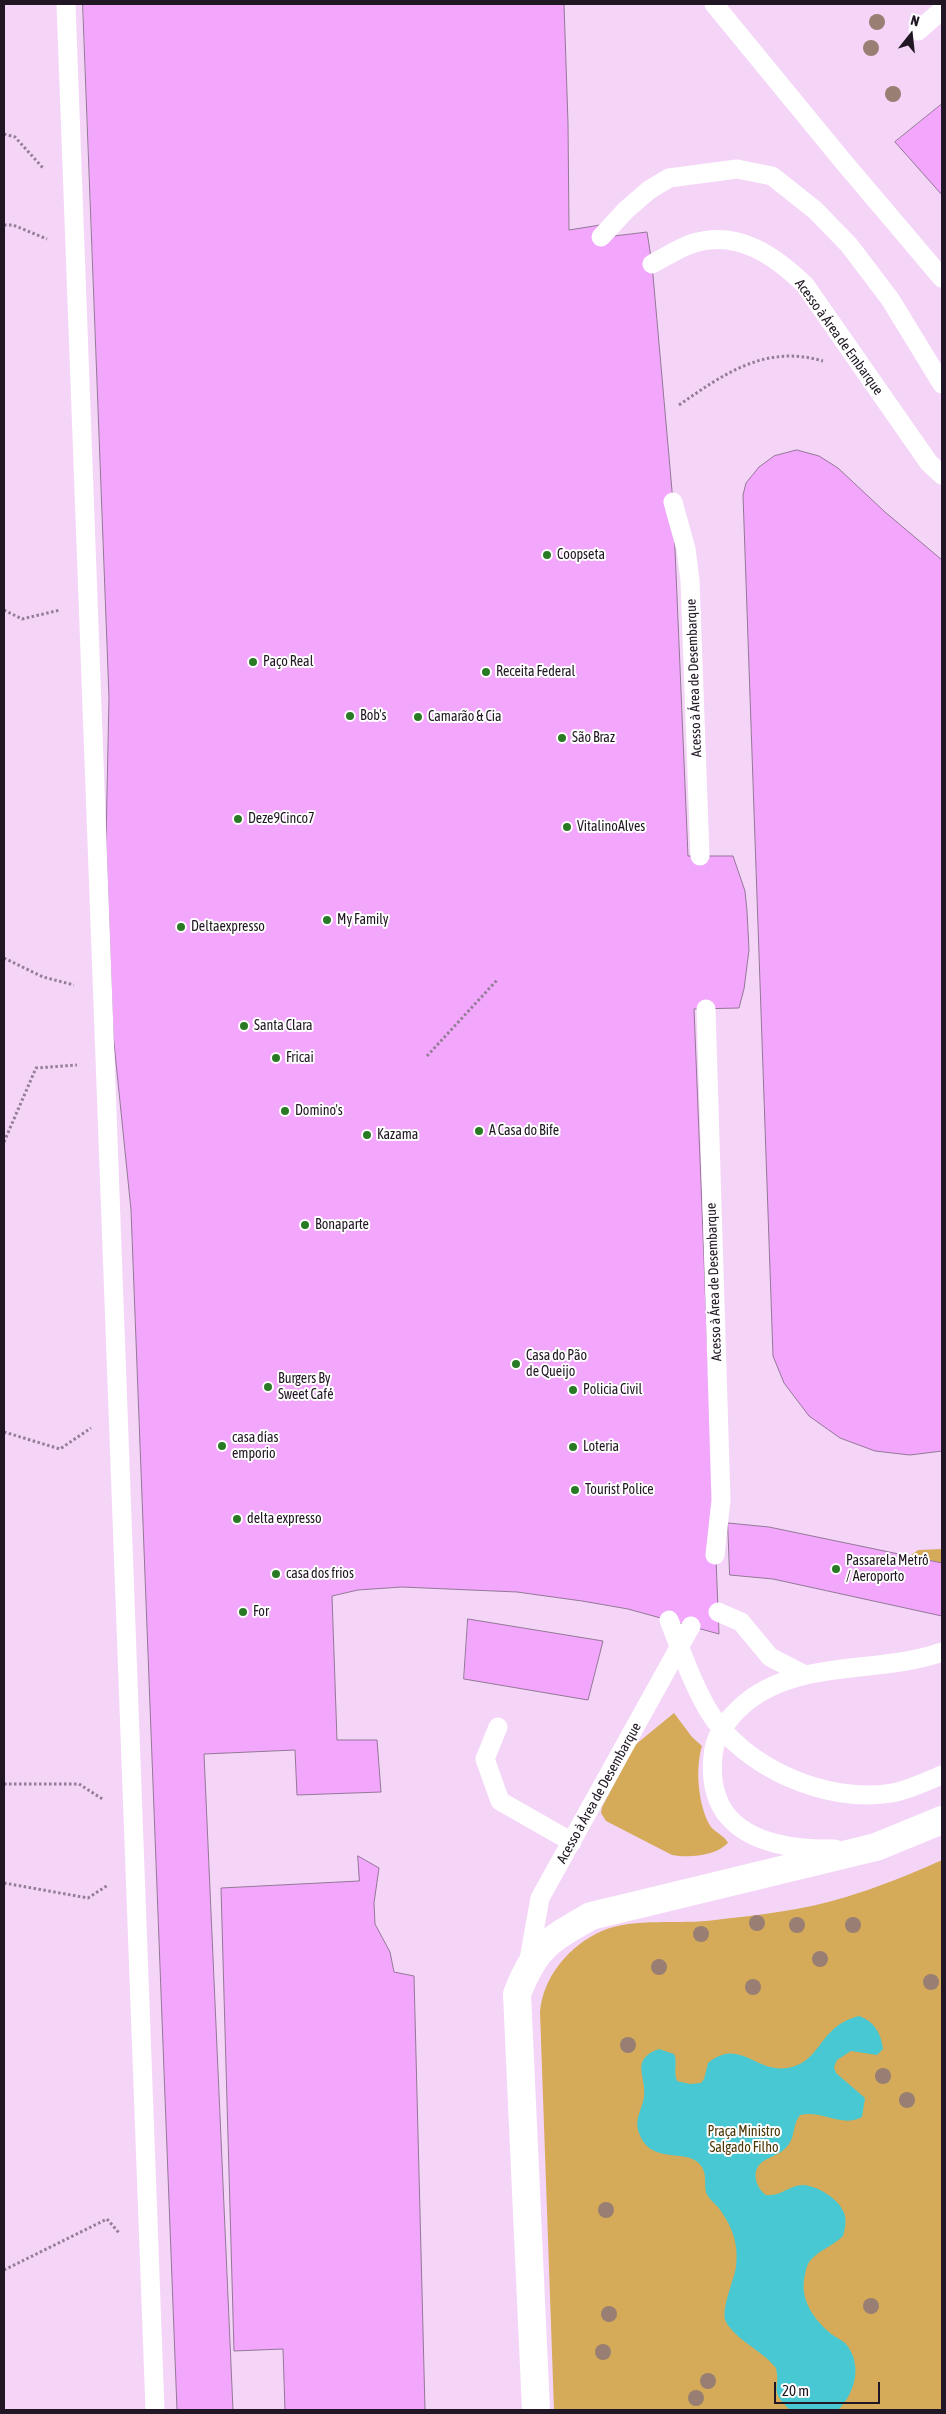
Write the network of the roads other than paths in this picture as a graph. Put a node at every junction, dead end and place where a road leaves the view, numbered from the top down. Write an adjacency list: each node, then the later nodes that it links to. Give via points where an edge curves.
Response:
1 (66, 4): 25 (lane)
2 (714, 4): 7 (lane)
3 (942, 10): 4 (lane)
4 (918, 31)
5 (601, 237): 8 (lane, via 649,190 669,178 737,169 772,176 815,210 849,245 890,299)
6 (652, 264): 9 (lane, Acesso à Área de Embarque, via 694,243 722,240 753,246 782,263 805,286 929,463)
7 (942, 278)
8 (942, 384)
9 (942, 475)
10 (673, 502): 11 (lane, Acesso à Área de Desembarque, via 686,549 690,580)
11 (700, 856)
12 (706, 1009): 13 (lane, Acesso à Área de Desembarque, via 721,1500)
13 (715, 1555)
14 (718, 1612): 18 (lane, via 741,1622 770,1657)
15 (669, 1620): 20 (lane, via 709,1711 731,1739 764,1765 805,1784 842,1794 893,1793)
16 (691, 1626): 22 (lane, Acesso à Área de Desembarque)
17 (942, 1652): 18 (lane, via 891,1664)
18 (805, 1675): 23 (lane, via 775,1685 743,1703 723,1726 713,1750 716,1795 726,1813 742,1830 772,1842 812,1850)
19 (498, 1727): 22 (lane, via 485,1759 500,1801)
20 (942, 1775)
21 (942, 1820): 23 (street)
22 (572, 1842): 24 (lane, Acesso à Área de Desembarque, via 540,1898)
23 (876, 1847): 24 (street, via 591,1916 552,1938)
24 (528, 1966): 26 (street, via 517,1994)
25 (155, 2410)
26 (536, 2410)

